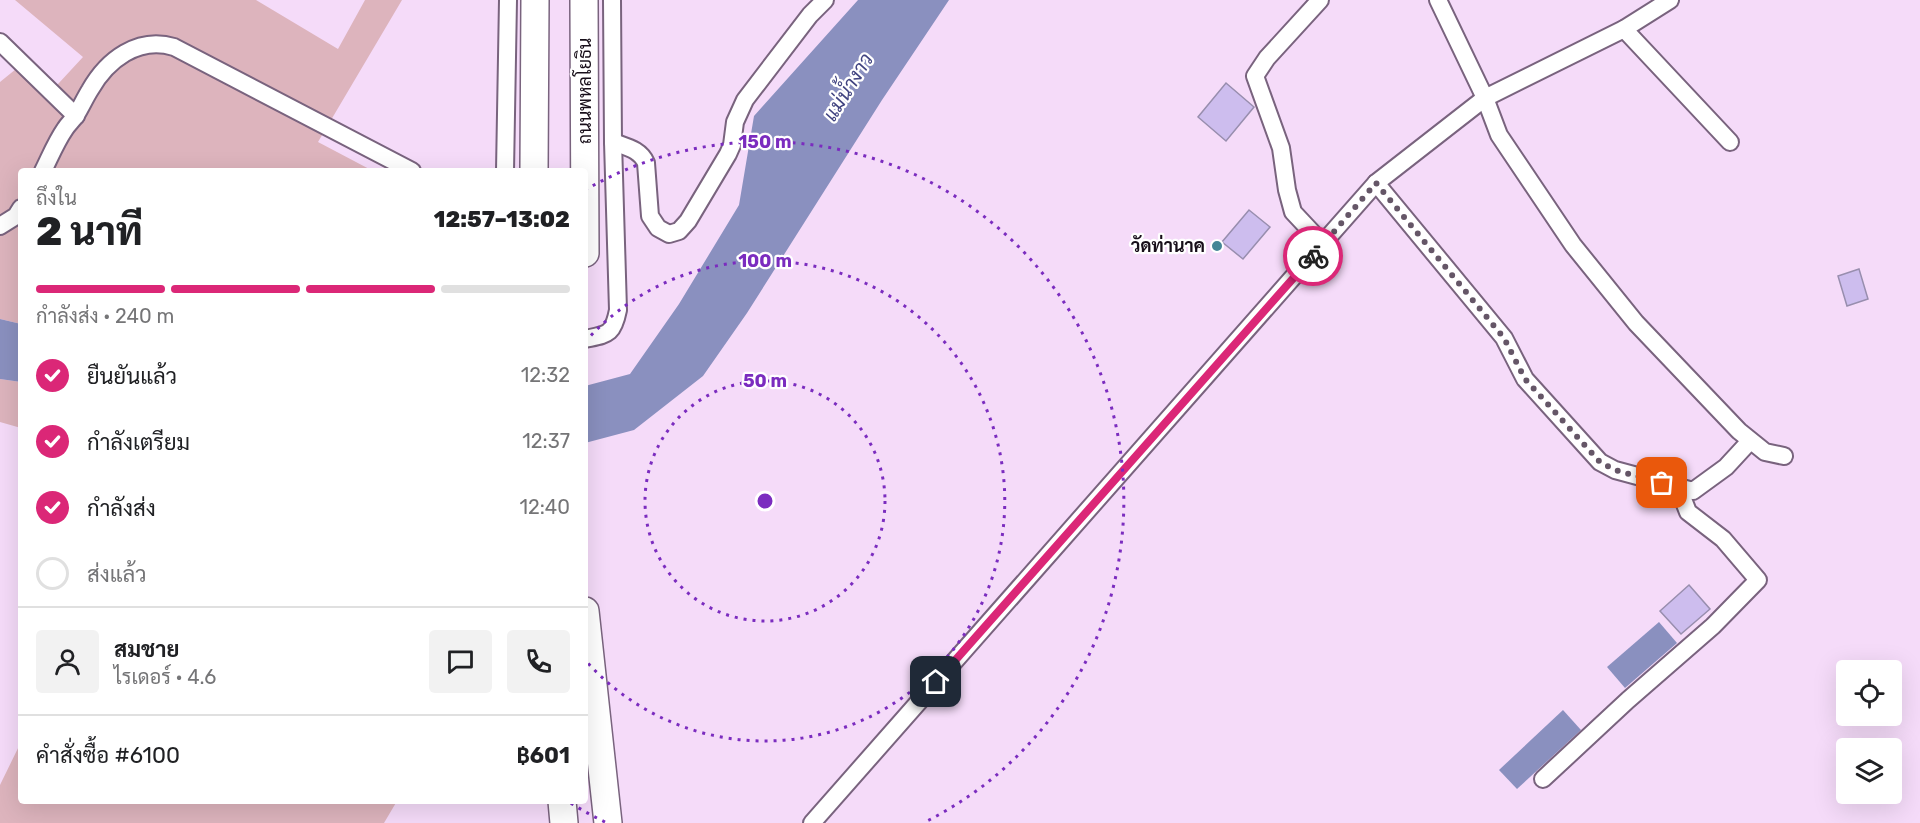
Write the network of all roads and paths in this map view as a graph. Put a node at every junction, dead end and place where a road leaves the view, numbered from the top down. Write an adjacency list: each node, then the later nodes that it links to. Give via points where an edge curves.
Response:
1 (508, 0): 19 (street)
2 (516, 0): 13 (highway)
3 (535, 0): 13 (highway)
4 (612, 0): 15 (street)
5 (825, 0): 15 (street, via 745,100 728,154 679,231 669,234 658,228 650,216 644,157)
6 (1320, 0): 25 (street, via 1267,58 1256,76 1281,148 1293,212)
7 (1438, 0): 12 (street)
8 (1670, 0): 10 (street)
9 (584, 1): 21 (highway, ถนนพหลโยธิน)
10 (1624, 28): 12 (street); 16 (street)
11 (0, 42): 14 (street)
12 (1485, 98): 22 (street); 27 (street, via 1499,135 1573,245 1636,323)
13 (534, 109): 20 (highway)
14 (76, 116): 17 (street, via 64,130); 18 (street, via 91,87 128,50 163,44)
15 (613, 142): 26 (street, via 618,310 615,327 607,334)
16 (1730, 142)
17 (45, 168)
18 (406, 168)
19 (505, 168)
20 (534, 168)
21 (585, 168)
22 (1376, 183): 25 (street); 29 (street, via 1504,338 1525,379 1600,462)
23 (18, 213): 24 (street)
24 (0, 226)
25 (1323, 244): 35 (street)
26 (588, 338)
27 (1750, 441): 28 (street, via 1765,452); 29 (street, via 1704,484 1693,491)
28 (1784, 456)
29 (1678, 489): 31 (street, via 1688,512 1723,539 1758,580 1713,626)
30 (588, 639): 34 (highway)
31 (1543, 779)
32 (562, 804): 33 (highway)
33 (564, 823)
34 (608, 823)
35 (812, 823)

